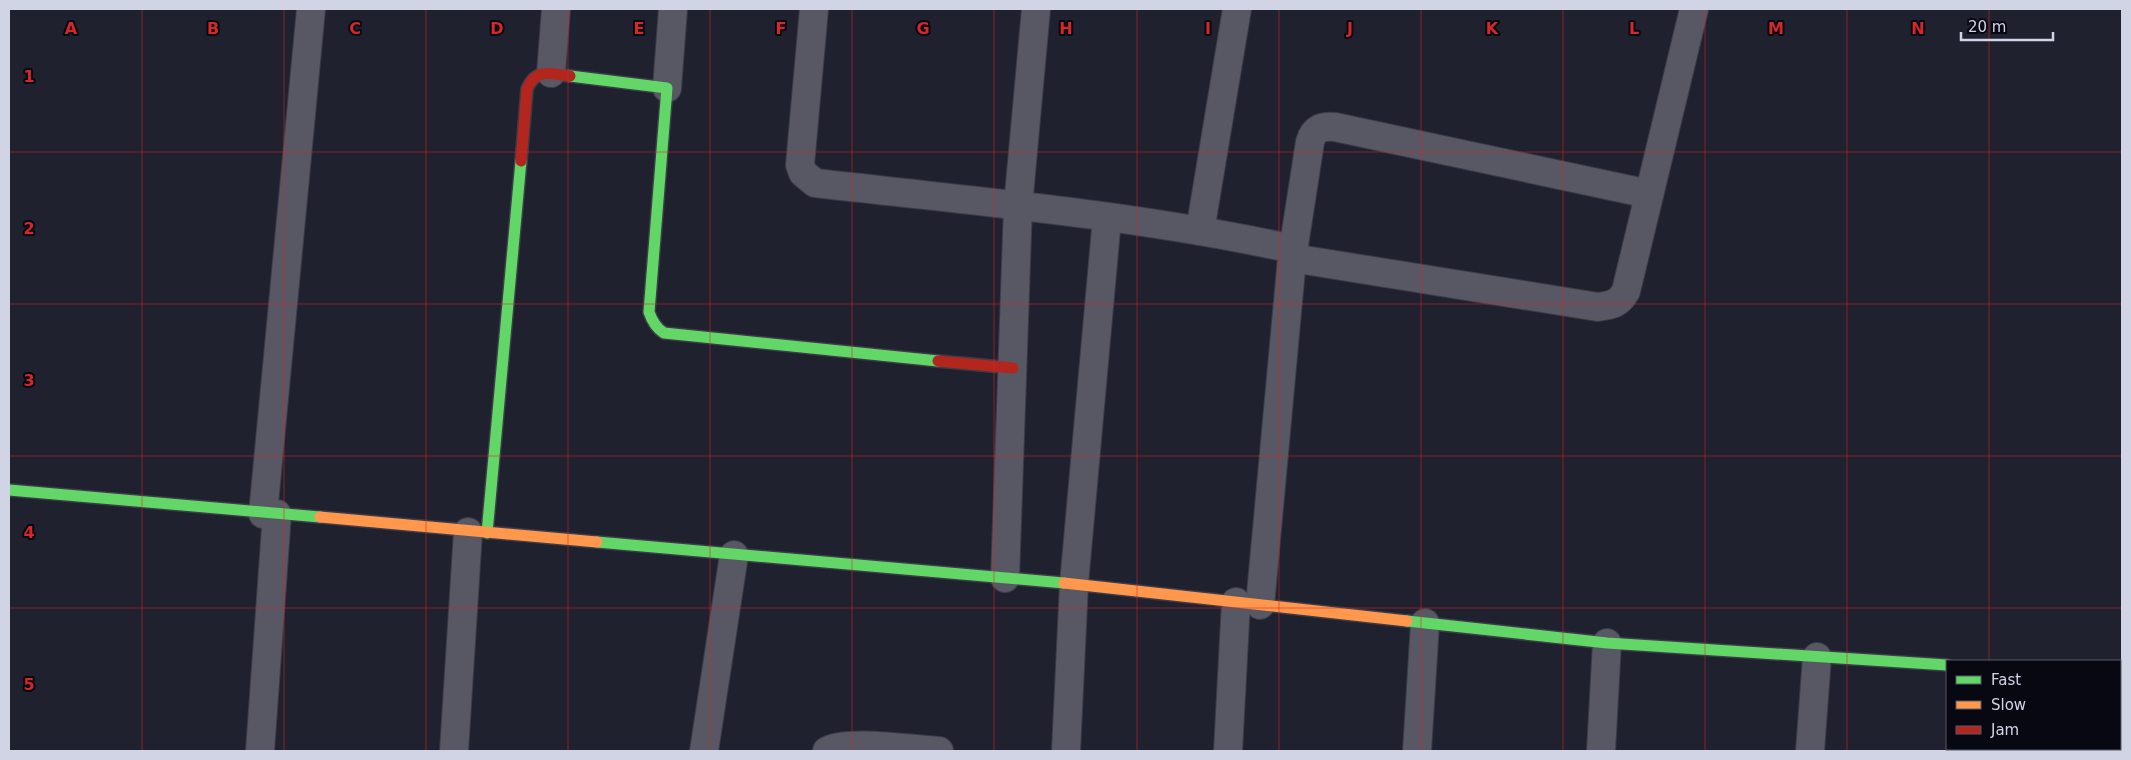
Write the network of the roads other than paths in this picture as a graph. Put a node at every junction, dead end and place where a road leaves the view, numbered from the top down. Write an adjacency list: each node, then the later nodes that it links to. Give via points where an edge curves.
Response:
1 (311, 9): 17 (street)
2 (556, 9): 8 (street)
3 (673, 9): 9 (street)
4 (814, 9): 11 (street, via 800,165 809,179 815,183)
5 (1036, 9): 11 (street)
6 (1237, 9): 13 (street)
7 (1694, 9): 10 (street)
8 (551, 73): 9 (street); 18 (street, via 534,76 527,89)
9 (667, 88): 15 (street, via 649,312 658,330)
10 (1649, 194): 14 (street, via 1626,291 1622,299 1613,305 1598,307); 14 (street, via 1324,126 1317,128 1310,142)
11 (1018, 206): 12 (street); 15 (street)
12 (1106, 218): 13 (street); 21 (street)
13 (1200, 231): 14 (street)
14 (1293, 253): 22 (street)
15 (1013, 368): 20 (street)
16 (9, 490): 17 (street)
17 (270, 514): 18 (street); 27 (street)
18 (477, 532): 19 (street); 28 (street)
19 (734, 555): 20 (street); 29 (street)
20 (1005, 578): 21 (street)
21 (1074, 584): 22 (street); 32 (street)
22 (1248, 603): 23 (street); 33 (street)
23 (1425, 623): 24 (street); 34 (street)
24 (1607, 643): 25 (street); 35 (street)
25 (1817, 657): 26 (street); 36 (street)
26 (1946, 665)
27 (260, 751)
28 (454, 751)
29 (704, 751)
30 (827, 751): 31 (street, via 852,745)
31 (939, 751)
32 (1066, 751)
33 (1228, 751)
34 (1417, 751)
35 (1601, 751)
36 (1810, 751)

